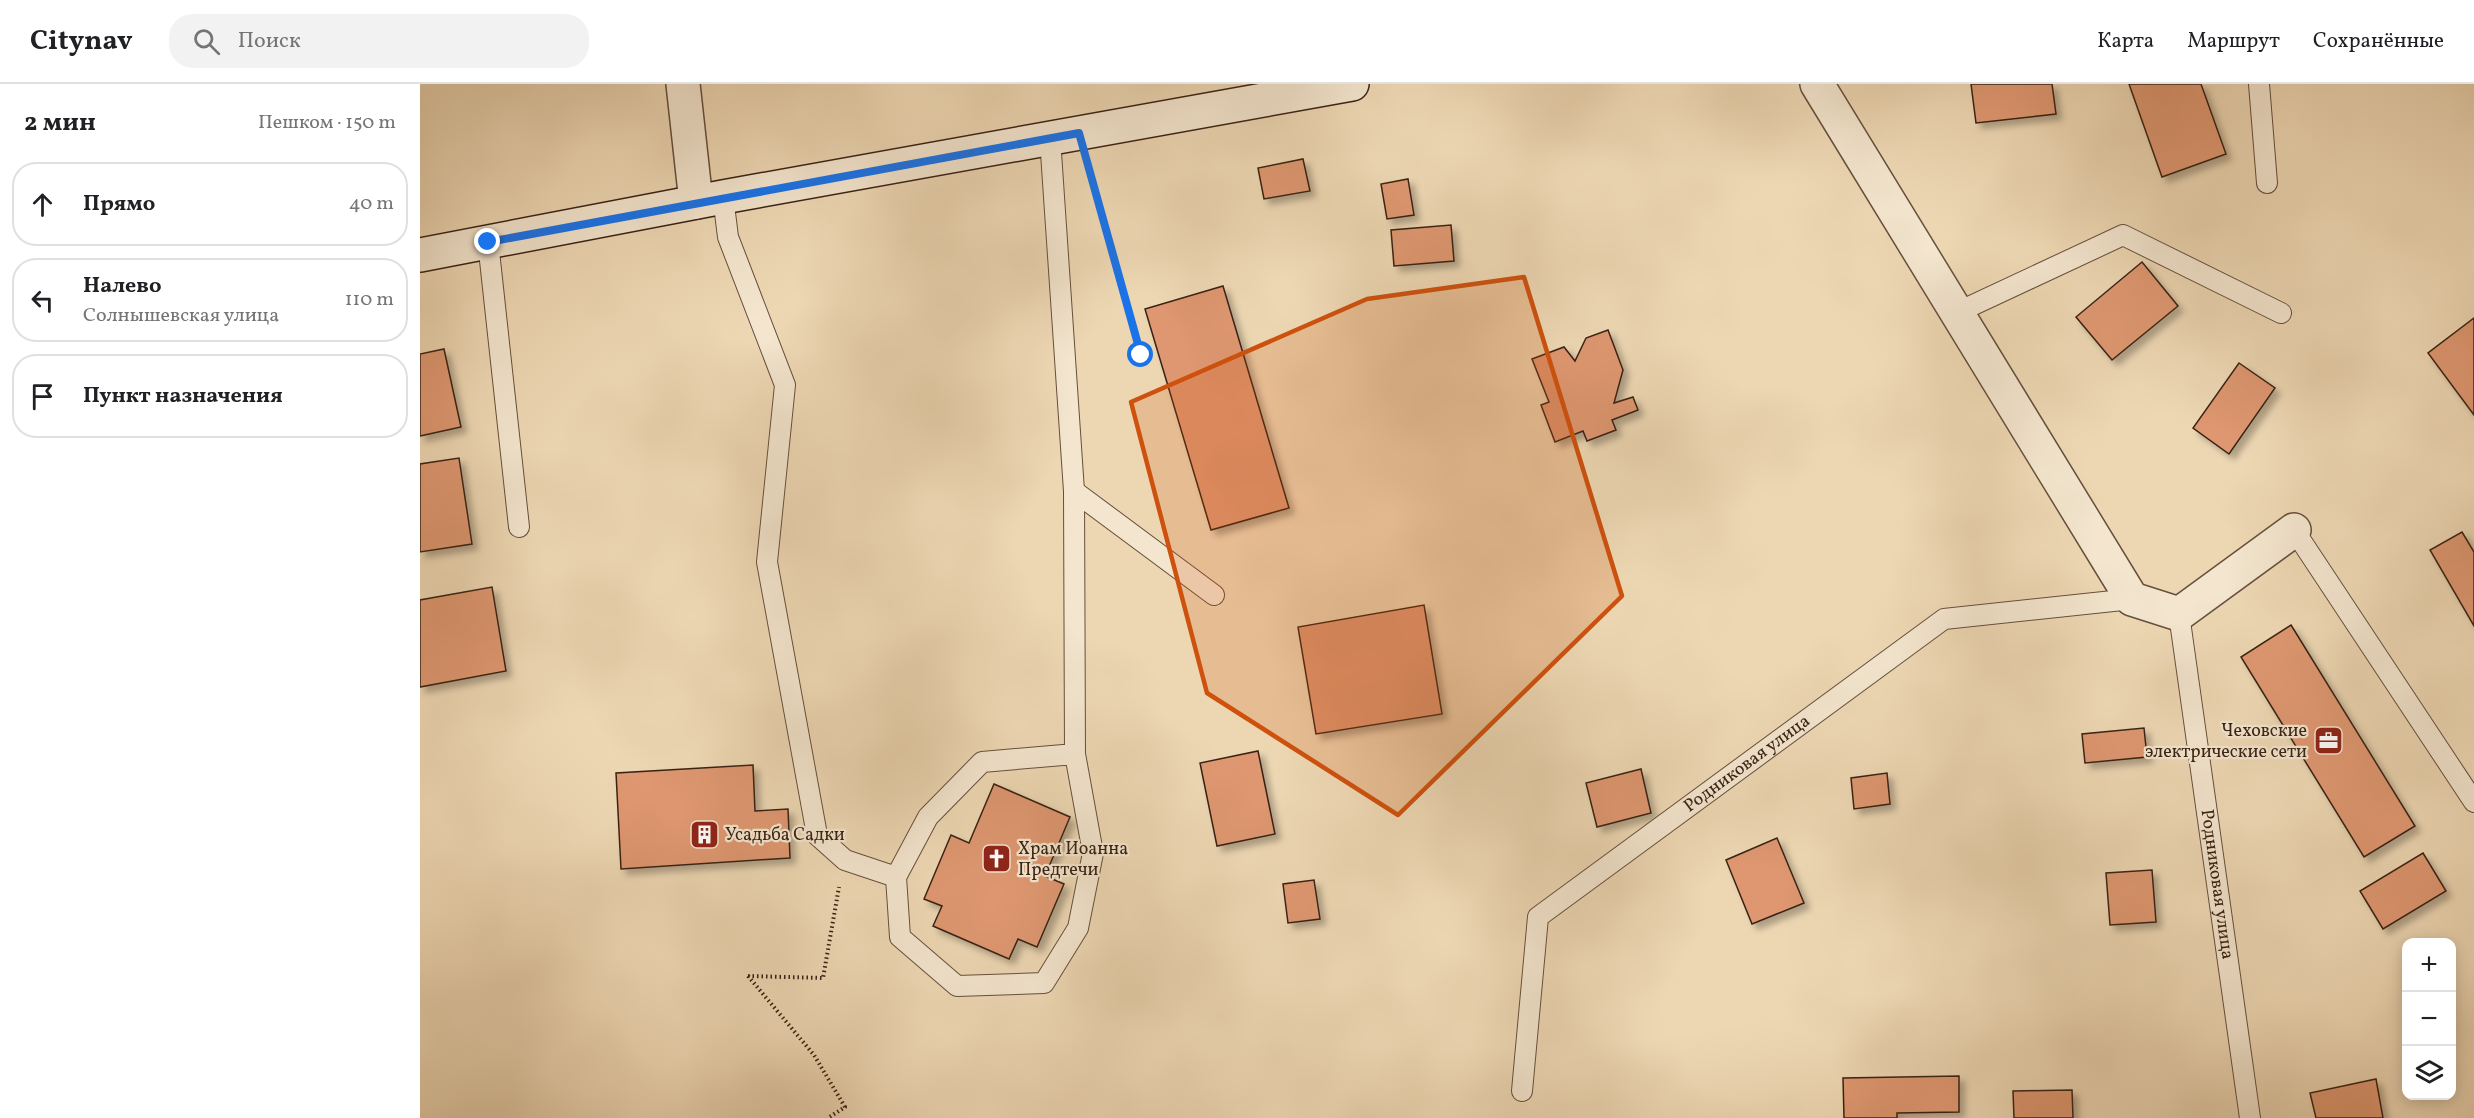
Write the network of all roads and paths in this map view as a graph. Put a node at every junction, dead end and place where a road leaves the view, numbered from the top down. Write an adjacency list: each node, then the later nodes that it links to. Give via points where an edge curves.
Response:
1 (683, 84): 7 (street)
2 (1352, 84): 5 (street)
3 (1817, 84): 10 (street)
4 (2259, 84): 6 (lane)
5 (1064, 136): 7 (street); 12 (path); 13 (lane)
6 (2267, 183)
7 (710, 200): 8 (street); 21 (lane, via 785,385 767,562 817,835)
8 (488, 242): 9 (street); 14 (lane)
9 (420, 255)
10 (1956, 313): 11 (lane, via 2123,235); 17 (street)
11 (2281, 313)
12 (1141, 355)
13 (1074, 490): 16 (lane); 19 (lane)
14 (519, 527)
15 (2294, 530): 18 (street); 20 (lane)
16 (1214, 595)
17 (2132, 599): 18 (street); 23 (lane, Родниковая улица, via 1944,619 1538,917)
18 (2179, 614): 25 (lane, Родниковая улица)
19 (1075, 754): 22 (lane, via 982,762 928,817); 22 (lane, via 1093,853 1078,928 1044,983 957,986 900,937)
20 (2474, 802)
21 (845, 860): 22 (lane); 24 (path, via 823,978 748,976 814,1055 845,1107)
22 (896, 877)
23 (1522, 1091)
24 (828, 1118)
25 (2250, 1118)

